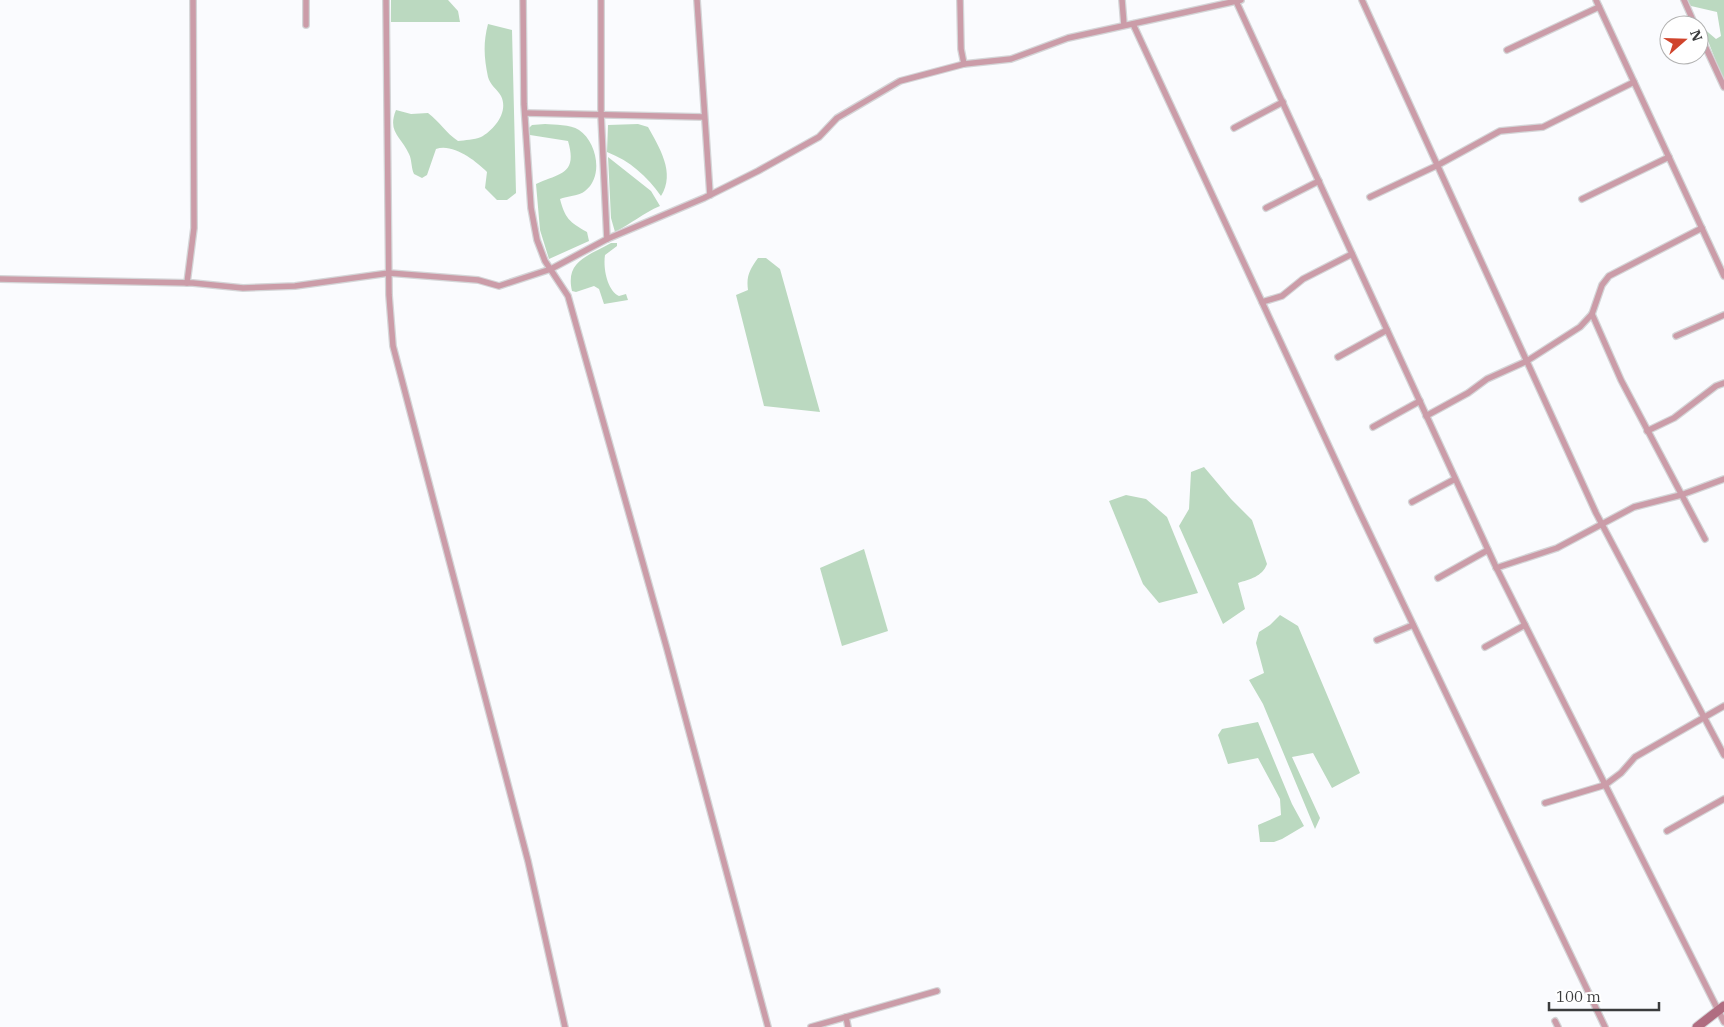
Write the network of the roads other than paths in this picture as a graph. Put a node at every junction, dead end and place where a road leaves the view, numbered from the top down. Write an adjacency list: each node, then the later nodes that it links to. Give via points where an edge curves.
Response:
1 (193, 0): 42 (street, via 194,228)
2 (306, 0): 17 (street)
3 (386, 0): 39 (street)
4 (523, 0): 24 (street)
5 (601, 0): 25 (street)
6 (697, 0): 26 (street)
7 (960, 0): 20 (street)
8 (1122, 0): 16 (street)
9 (1362, 0): 29 (street)
10 (1596, 0): 13 (street)
11 (1684, 0): 14 (street)
12 (1238, 1): 15 (street); 23 (street)
13 (1599, 7): 18 (street); 21 (street)
14 (1691, 15)
15 (1133, 24): 16 (street); 43 (street)
16 (1124, 25): 20 (street, via 1068,38 1012,60)
17 (306, 26)
18 (1507, 50)
19 (1709, 55): 22 (street)
20 (964, 64): 31 (street, via 900,81 837,118 819,137)
21 (1634, 82): 28 (street); 29 (street, via 1543,127 1500,131)
22 (1724, 87)
23 (1283, 102): 27 (street); 30 (street)
24 (524, 113): 25 (street); 38 (street, via 531,208 537,240)
25 (601, 115): 26 (street); 36 (street)
26 (704, 117): 31 (street)
27 (1234, 128)
28 (1669, 157): 33 (street); 35 (street)
29 (1438, 165): 32 (street); 49 (street)
30 (1319, 181): 34 (street); 37 (street)
31 (710, 195): 36 (street)
32 (1370, 197)
33 (1582, 200)
34 (1266, 208)
35 (1702, 228): 40 (street); 44 (street, via 1609,276 1602,285)
36 (607, 239): 38 (street)
37 (1352, 254): 43 (street, via 1303,279 1282,296); 46 (street)
38 (551, 269): 39 (street, via 499,286 478,280); 80 (street, via 568,296 668,649)
39 (389, 273): 42 (street, via 295,286 243,288); 79 (street, via 393,346 528,861)
40 (1724, 276)
41 (0, 279): 42 (street)
42 (187, 283)
43 (1262, 302): 64 (street)
44 (1592, 314): 49 (street, via 1580,327); 54 (street)
45 (1724, 315): 47 (street)
46 (1387, 330): 48 (street); 51 (street)
47 (1676, 336)
48 (1338, 357)
49 (1527, 361): 52 (street, via 1487,379); 59 (street)
50 (1724, 383): 54 (street, via 1674,418)
51 (1420, 401): 52 (street); 53 (street)
52 (1426, 416): 55 (street)
53 (1372, 427)
54 (1647, 431): 57 (street)
55 (1455, 478): 58 (street); 61 (street)
56 (1724, 479): 57 (street)
57 (1680, 495): 59 (street, via 1634,507); 60 (street)
58 (1412, 502)
59 (1602, 525): 62 (street, via 1557,548); 69 (street)
60 (1705, 538)
61 (1488, 550): 62 (street); 63 (street)
62 (1496, 568): 65 (street)
63 (1438, 578)
64 (1413, 625): 66 (street); 83 (street)
65 (1525, 625): 67 (street); 71 (street)
66 (1377, 640)
67 (1485, 647)
68 (1724, 706): 69 (street)
69 (1705, 717): 70 (street); 71 (street, via 1635,756)
70 (1724, 754)
71 (1605, 785): 73 (street); 76 (street)
72 (1724, 799): 74 (street)
73 (1545, 803)
74 (1667, 831)
75 (937, 991): 77 (street)
76 (1721, 1008): 78 (street); 84 (street)
77 (846, 1017): 81 (street); 82 (street)
78 (1724, 1022)
79 (565, 1027)
80 (768, 1027)
81 (811, 1027)
82 (848, 1027)
83 (1605, 1027)
84 (1698, 1027)

